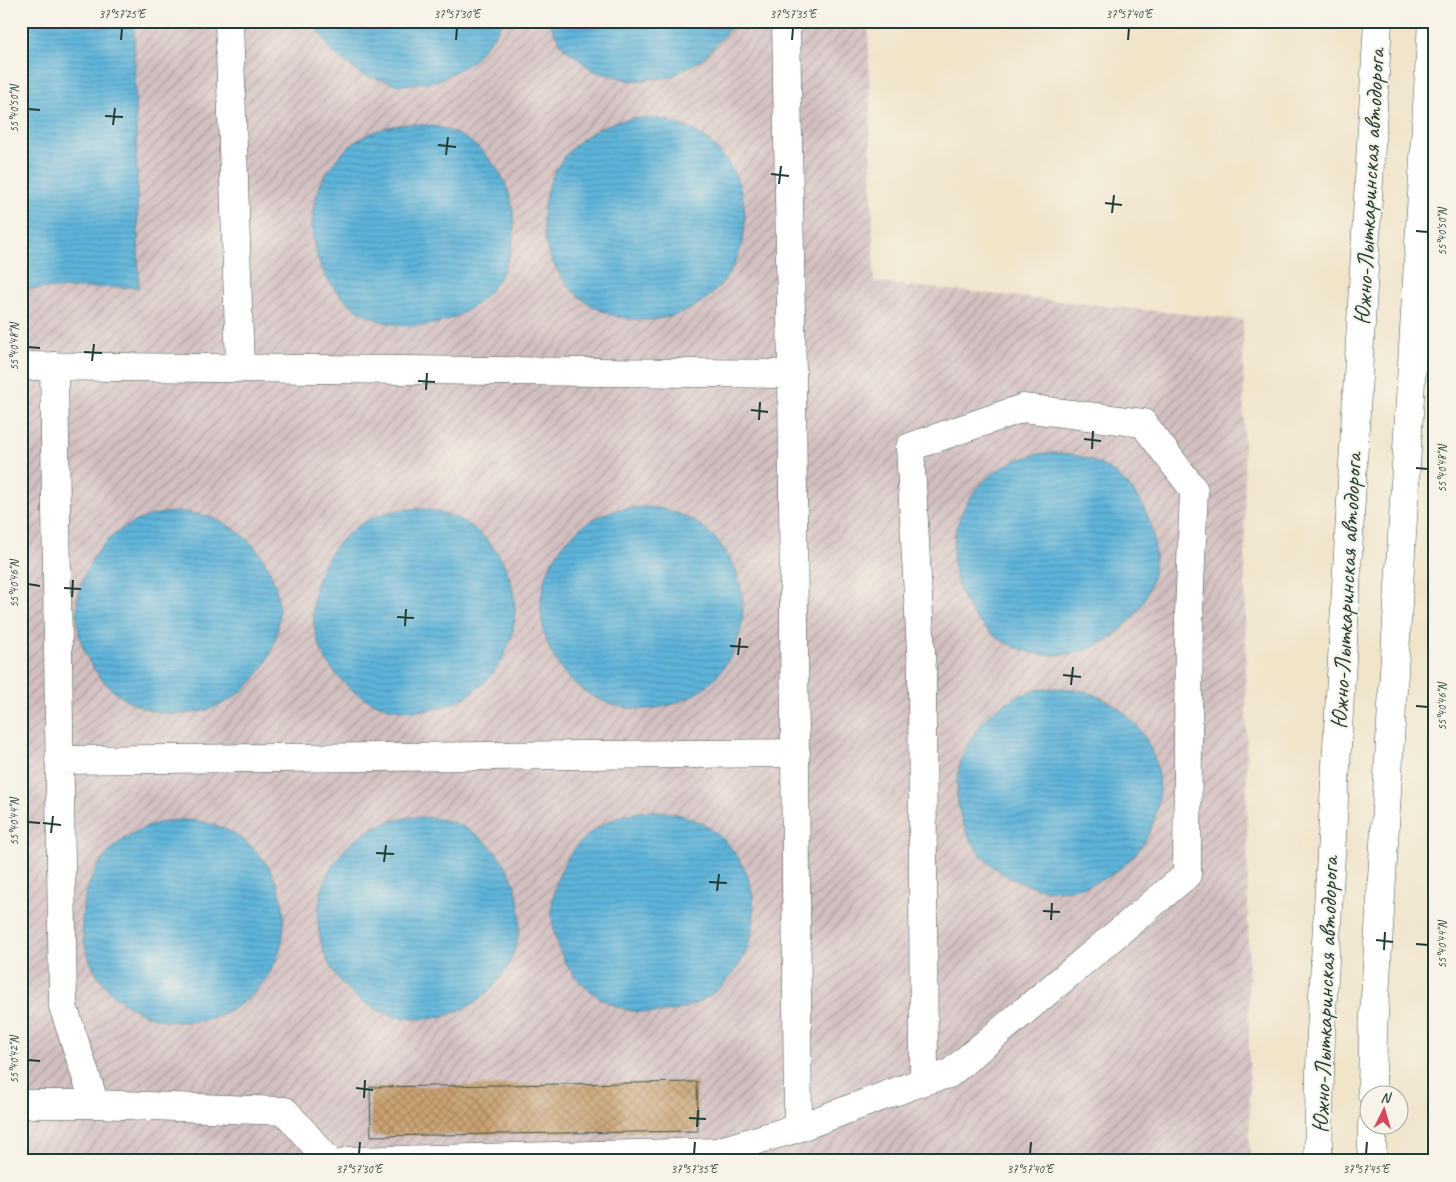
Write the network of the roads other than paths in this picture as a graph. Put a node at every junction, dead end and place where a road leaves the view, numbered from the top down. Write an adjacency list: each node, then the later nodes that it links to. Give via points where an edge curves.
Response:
1 (229, 21): 7 (main road)
2 (786, 21): 8 (main road)
3 (1378, 21): 19 (main road, Южно-Лыткаринская автодорога, via 1321,1031)
4 (1432, 21): 12 (main road, Южно-Лыткаринская автодорога)
5 (21, 366): 6 (main road)
6 (54, 366): 7 (main road); 10 (main road)
7 (240, 368): 8 (main road)
8 (792, 374): 9 (main road)
9 (796, 753): 10 (main road); 15 (main road)
10 (59, 760): 14 (main road, via 63,1006)
11 (924, 1081): 11 (main road, via 922,671 910,447 1023,408 1143,424 1194,490 1186,875 949,1074); 15 (main road)
12 (1372, 1084)
13 (21, 1104): 14 (main road)
14 (95, 1104): 17 (main road, via 285,1111)
15 (798, 1128): 18 (main road, via 717,1152)
16 (1372, 1134): 20 (main road)
17 (329, 1161)
18 (348, 1161)
19 (1318, 1161)
20 (1372, 1161)

